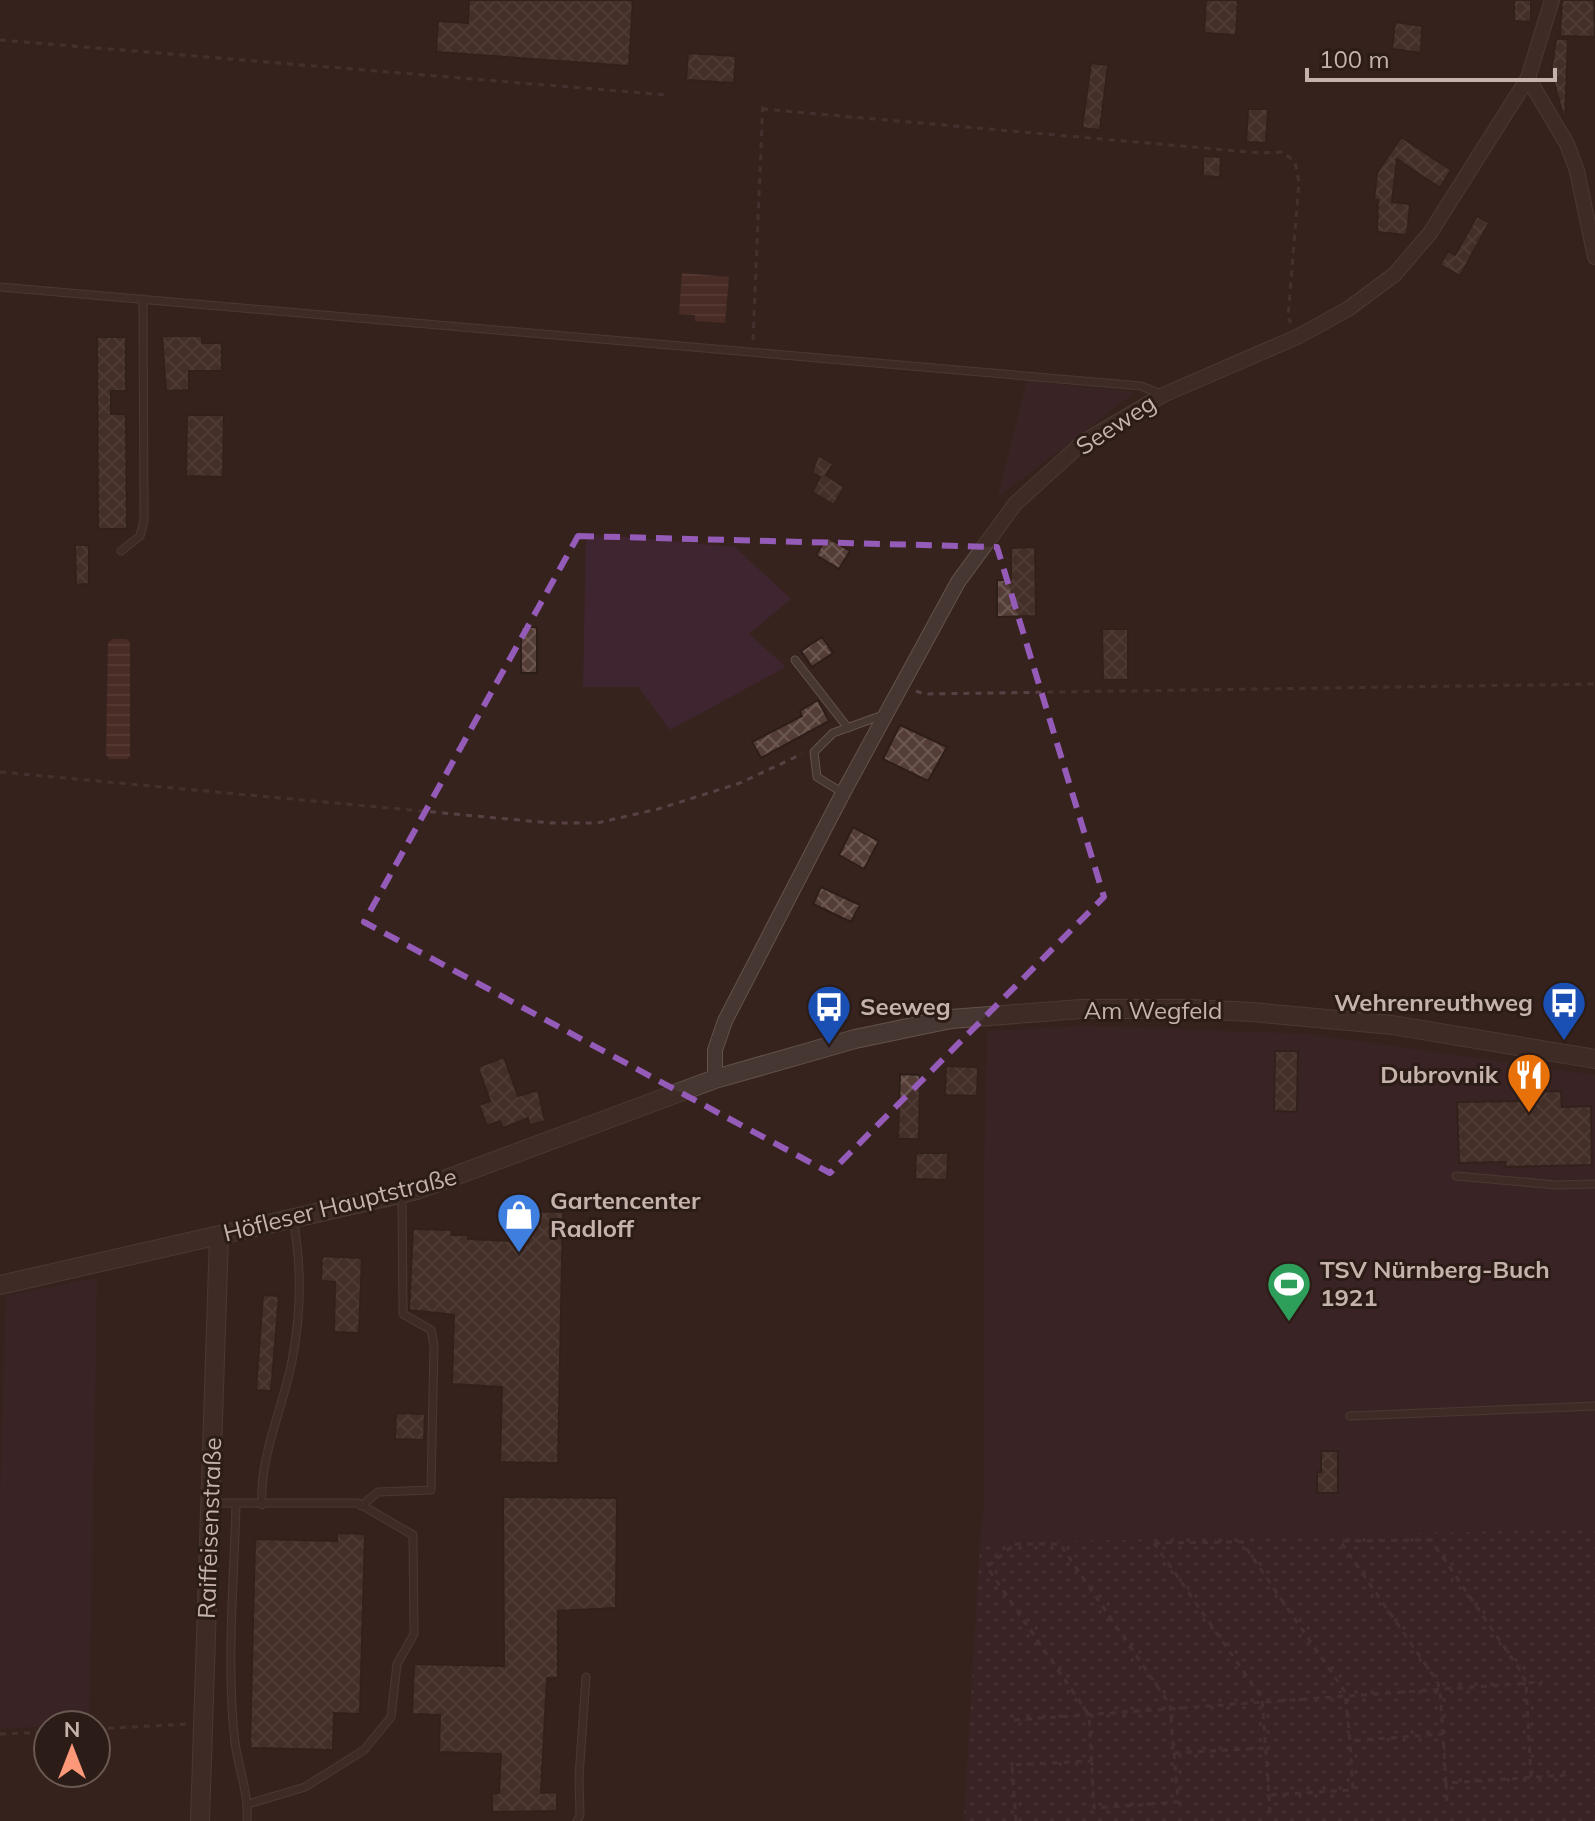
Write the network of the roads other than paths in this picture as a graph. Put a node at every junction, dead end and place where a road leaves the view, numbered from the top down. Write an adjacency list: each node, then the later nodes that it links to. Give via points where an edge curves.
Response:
1 (1552, 0): 2 (street, Seeweg)
2 (1528, 78): 3 (street, via 1567,144); 7 (street, Seeweg, via 1430,233 1395,274 1348,309 1297,337)
3 (1593, 232): 4 (street)
4 (1595, 257)
5 (0, 287): 6 (lane)
6 (143, 299): 7 (lane, via 1141,386); 8 (lane, via 144,521 140,536)
7 (1163, 395): 10 (street, Seeweg, via 1083,442 1015,504 958,582)
8 (121, 551)
9 (795, 660): 11 (lane)
10 (885, 714): 11 (lane); 12 (street, Seeweg)
11 (848, 728): 12 (lane, via 833,733 814,752 817,777)
12 (843, 793): 14 (street, Seeweg, via 719,1036)
13 (1595, 1059): 14 (street, Am Wegfeld, via 1341,1019 1191,1009 1081,1009 907,1026)
14 (715, 1079): 17 (street, Höfleser Hauptstraße)
15 (1456, 1176): 16 (lane)
16 (1595, 1184)
17 (402, 1194): 18 (street, Höfleser Hauptstraße); 26 (lane, via 403,1314 431,1330 434,1345 431,1490 378,1492)
18 (293, 1219): 19 (street, Höfleser Hauptstraße); 25 (lane, via 299,1291 292,1359 261,1483)
19 (219, 1235): 20 (street, Höfleser Hauptstraße); 23 (street, Raiffeisenstraße)
20 (0, 1285)
21 (1595, 1406): 22 (lane)
22 (1350, 1416)
23 (211, 1503): 24 (lane); 29 (street, Raiffeisenstraße)
24 (236, 1504): 25 (lane); 28 (lane, via 235,1743)
25 (262, 1505): 26 (lane)
26 (361, 1506): 28 (lane, via 413,1535 414,1634 397,1664 391,1717 364,1750 305,1787)
27 (586, 1677): 31 (lane)
28 (248, 1804): 30 (lane)
29 (200, 1821)
30 (247, 1821)
31 (577, 1821)

